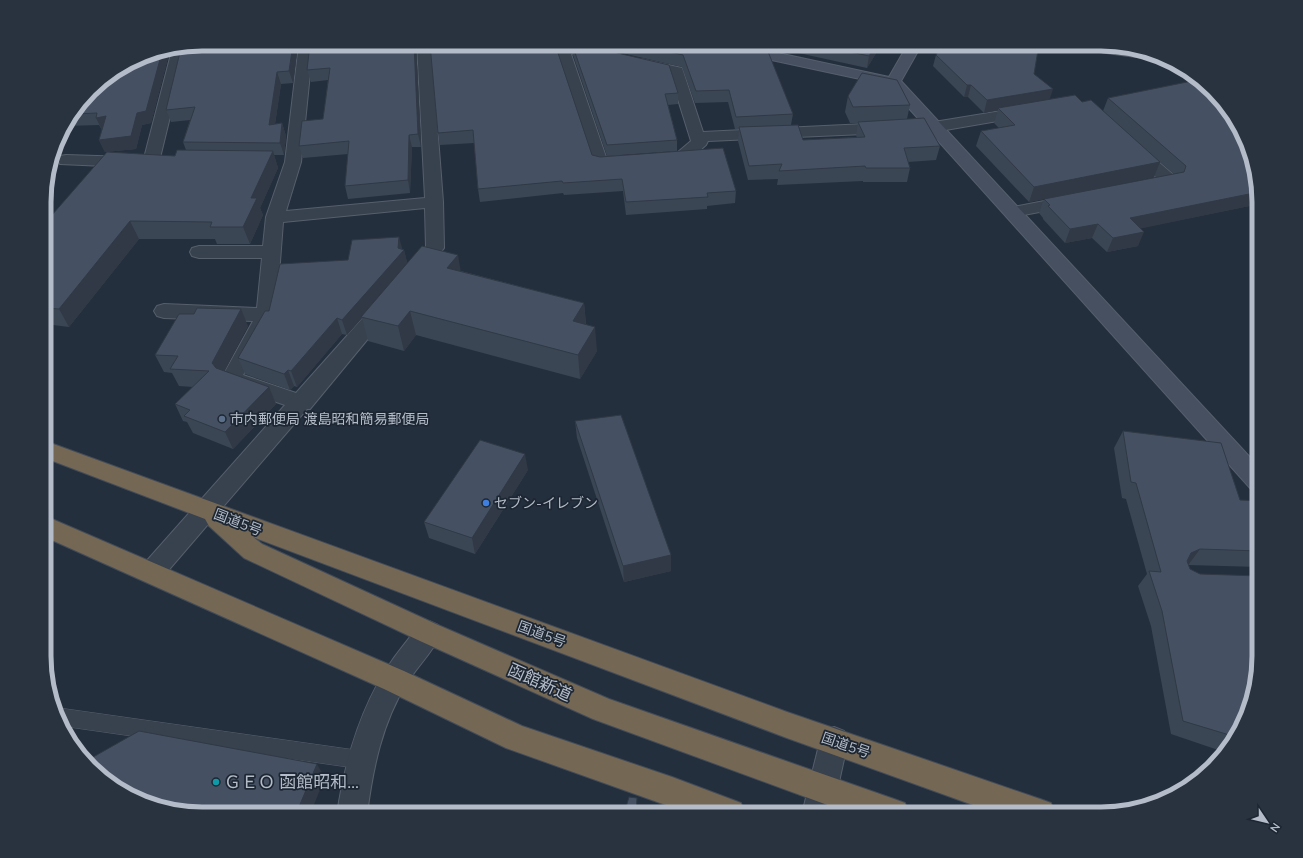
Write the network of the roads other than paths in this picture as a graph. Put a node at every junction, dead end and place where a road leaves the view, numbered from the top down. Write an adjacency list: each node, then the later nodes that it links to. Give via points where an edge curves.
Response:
1 (305, 51): 18 (street)
2 (424, 51): 16 (street)
3 (566, 51): 11 (street, via 563,52 600,163 682,157 700,142)
4 (588, 51): 11 (street, via 677,71)
5 (774, 51): 8 (street)
6 (911, 51): 8 (street)
7 (179, 53): 13 (street, via 159,162)
8 (893, 82): 10 (street)
9 (1043, 109): 10 (street)
10 (920, 126): 11 (street); 17 (street)
11 (697, 137)
12 (1123, 139): 14 (street, via 1170,181)
13 (66, 160)
14 (1133, 188)
15 (1088, 197): 17 (street)
16 (434, 202): 18 (street); 23 (street, via 435,248)
17 (1013, 212): 25 (street)
18 (275, 217): 20 (street)
19 (199, 252): 20 (street)
20 (270, 252): 22 (street)
21 (164, 311): 22 (street)
22 (266, 315): 23 (street, via 230,379)
23 (302, 403): 26 (street)
24 (51, 452): 26 (highway, 国道5号)
25 (1252, 476)
26 (207, 510): 28 (street); 29 (highway, 函館新道, via 253,551); 32 (highway, 国道5号)
27 (51, 529): 28 (highway)
28 (152, 572): 30 (highway)
29 (429, 633): 30 (street); 34 (highway, 函館新道)
30 (394, 680): 33 (street, via 373,722); 36 (highway, via 516,738)
31 (65, 718): 33 (lane)
32 (834, 741): 34 (street); 38 (highway, 国道5号)
33 (362, 760): 35 (street)
34 (819, 801): 37 (highway, 函館新道)
35 (353, 807)
36 (712, 807)
37 (854, 807)
38 (1020, 807)

